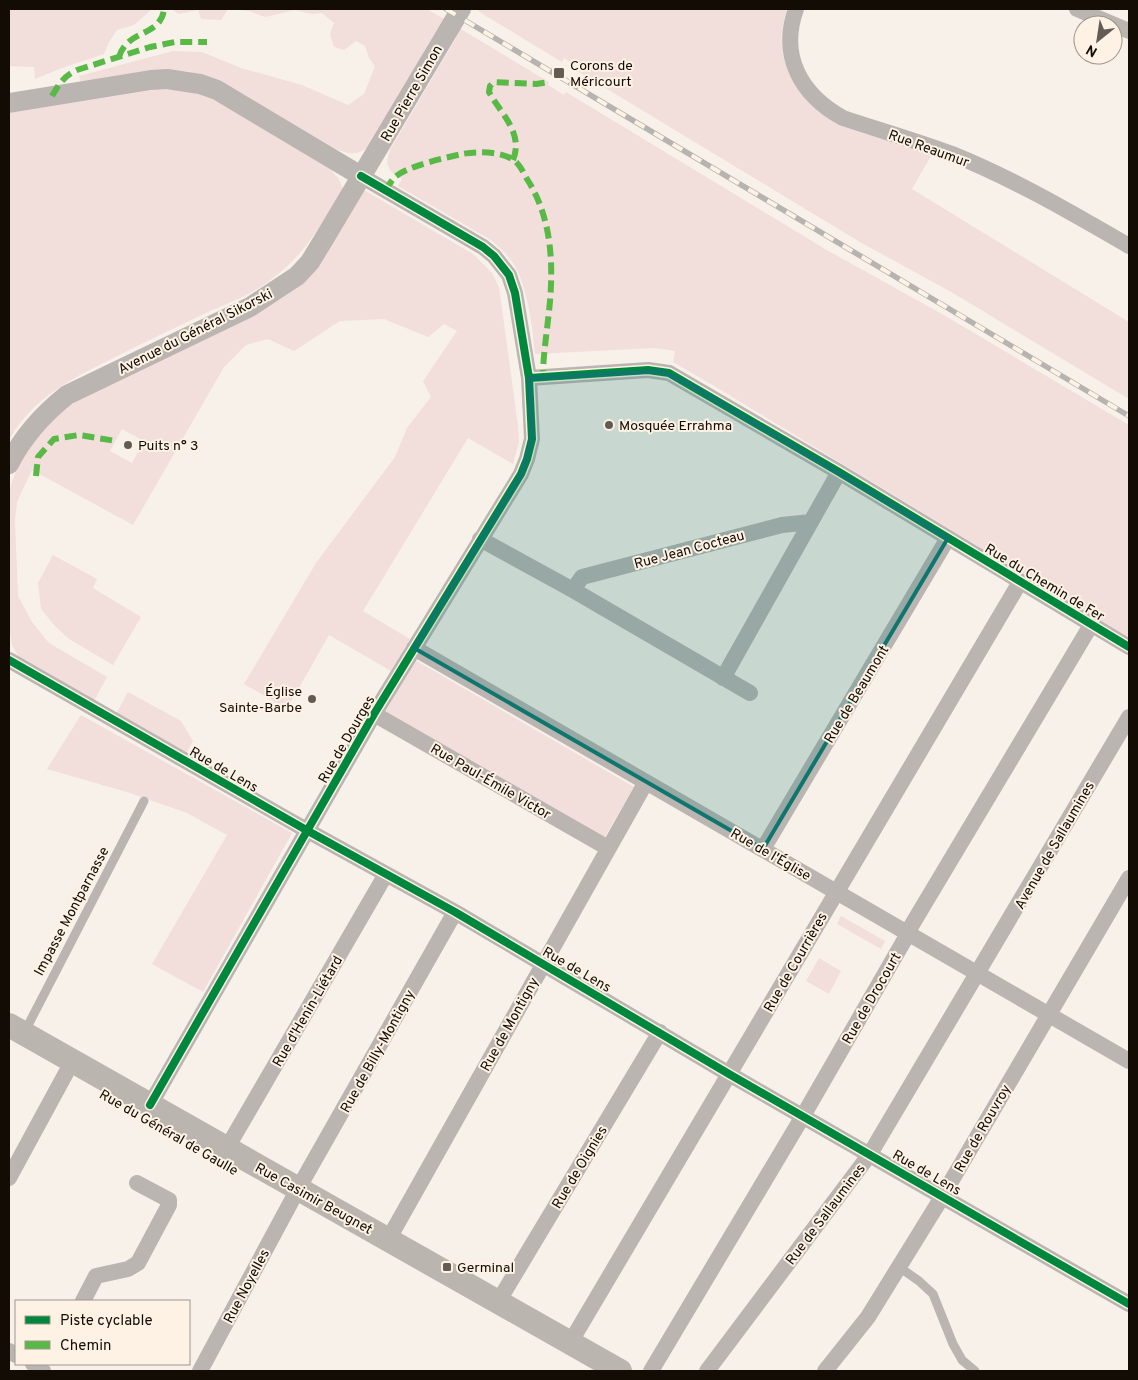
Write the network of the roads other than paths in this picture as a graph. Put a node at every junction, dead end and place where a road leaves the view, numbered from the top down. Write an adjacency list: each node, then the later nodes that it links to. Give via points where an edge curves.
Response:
1 (461, 9): 6 (street, Rue Pierre Simon)
2 (796, 9): 7 (street, Rue Reaumur, via 790,33 794,66 802,82 832,112 952,154 1049,200)
3 (1077, 9): 4 (street)
4 (1129, 31)
5 (9, 103): 6 (street, via 151,80 183,80 217,90)
6 (361, 176): 8 (street, Rue de Dourges, via 483,247 504,266 515,292); 9 (street, Avenue du Général Sikorski, via 310,262 297,276 250,307 67,395 34,425)
7 (1129, 246)
8 (529, 378): 10 (street, Rue du Chemin de Fer, via 648,370 669,373); 13 (street, Rue de Dourges, via 532,440 527,459)
9 (9, 464)
10 (839, 472): 11 (street); 12 (street, Rue du Chemin de Fer)
11 (811, 522): 15 (street, Rue Jean Cocteau, via 782,525 582,577); 20 (street)
12 (948, 538): 14 (street, Rue du Chemin de Fer); 28 (street, Rue de Beaumont)
13 (480, 539): 15 (street); 18 (street, Rue de Dourges)
14 (1020, 582): 16 (street, Rue du Chemin de Fer); 31 (street, Rue de Courrières)
15 (573, 590): 20 (street)
16 (1091, 625): 17 (street, Rue du Chemin de Fer); 33 (street, Rue de Drocourt)
17 (1129, 647)
18 (414, 648): 22 (street, Rue de Dourges); 24 (street, Rue de l'Église)
19 (9, 660): 26 (street, Rue de Lens)
20 (723, 678): 21 (street)
21 (750, 694)
22 (374, 714): 26 (street, Rue de Dourges); 27 (street, Rue Paul-Émile Victor)
23 (1129, 717): 35 (street, Avenue de Sallaumines)
24 (646, 782): 27 (street, Rue de Montigny); 28 (street, Rue de l'Église)
25 (144, 801): 38 (lane, Impasse Montparnasse)
26 (308, 831): 29 (street, Rue de Lens); 42 (street, Rue de Dourges)
27 (608, 848): 34 (street, Rue de Montigny)
28 (763, 849): 31 (street, Rue de l'Église)
29 (386, 874): 32 (street, Rue de Lens); 45 (street, Rue d'Henin-Liétard)
30 (1129, 878): 36 (street, Rue de Rouvroy)
31 (836, 892): 33 (street, Rue de l'Église); 41 (street, Rue de Courrières)
32 (455, 912): 34 (street, Rue de Lens); 49 (street, Rue de Billy-Montigny)
33 (907, 933): 35 (street, Rue de l'Église); 43 (street, Rue de Drocourt)
34 (542, 964): 37 (street, Rue de Lens); 51 (street, Rue de Montigny)
35 (978, 974): 36 (street, Rue de l'Église); 46 (street, Rue de Sallaumines)
36 (1048, 1014): 39 (street, Rue de l'Église); 50 (street, Rue de Rouvroy)
37 (660, 1032): 41 (street, Rue de Lens); 54 (street, Rue de Oignies)
38 (12, 1033): 40 (main road, Rue du Général de Gaulle); 42 (main road, Rue Casimir Beugnet)
39 (1129, 1060)
40 (66, 1073): 47 (street); 49 (main road, Rue du Général de Gaulle)
41 (729, 1074): 43 (street, Rue de Lens); 56 (street, Rue de Courrières)
42 (150, 1105): 45 (main road, Rue Casimir Beugnet)
43 (803, 1116): 46 (street, Rue de Lens); 60 (street, Rue de Drocourt)
44 (202, 1147): 49 (lane, via 209,1146)
45 (227, 1148): 49 (main road, Rue Casimir Beugnet)
46 (870, 1154): 50 (street, Rue de Lens); 61 (street, Rue de Sallaumines)
47 (9, 1178)
48 (137, 1183): 53 (street, via 170,1200 169,1205 138,1263 128,1270 96,1276)
49 (295, 1195): 51 (main road, Rue Casimir Beugnet); 57 (street, Rue Noyelles); 58 (main road, Rue du Général de Gaulle)
50 (942, 1196): 52 (street, Rue de Rouvroy); 55 (street, Rue de Lens)
51 (388, 1240): 54 (main road, Rue Casimir Beugnet)
52 (899, 1267): 62 (street, Rue de Rouvroy, via 868,1318); 63 (lane, via 933,1294 952,1344 962,1360)
53 (84, 1300)
54 (498, 1302): 56 (main road, Rue Casimir Beugnet)
55 (1129, 1304)
56 (570, 1343): 59 (main road, Rue Casimir Beugnet)
57 (200, 1371)
58 (590, 1371)
59 (620, 1371)
60 (651, 1371)
61 (707, 1371)
62 (825, 1371)
63 (975, 1371)

